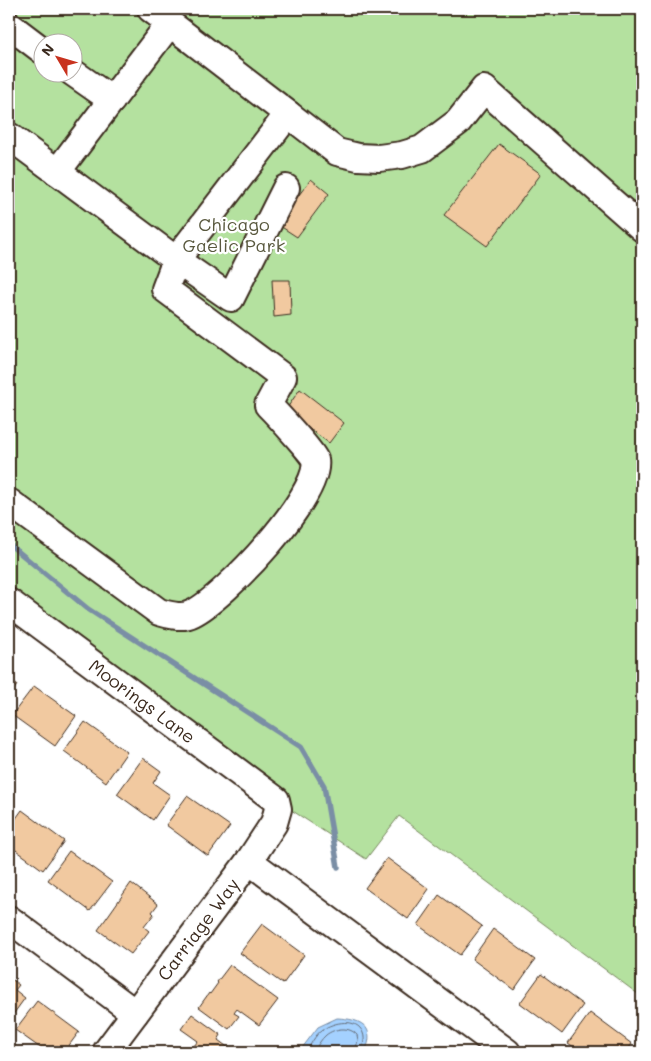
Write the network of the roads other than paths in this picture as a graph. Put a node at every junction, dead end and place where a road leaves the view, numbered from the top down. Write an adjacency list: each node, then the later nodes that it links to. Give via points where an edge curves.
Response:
1 (160, 16): 5 (street); 6 (street)
2 (9, 25): 3 (street)
3 (32, 42)
4 (82, 79): 5 (street)
5 (112, 100): 8 (street)
6 (288, 114): 10 (street, via 337,152 358,158 394,156 422,149 458,122 484,89); 11 (street)
7 (9, 136): 8 (street)
8 (57, 172): 11 (street)
9 (286, 188): 11 (street, via 231,298)
10 (642, 228)
11 (176, 260): 12 (street, via 165,288 284,377 268,405 314,457 313,478 294,511 276,535 220,594 192,614 175,616 160,612)
12 (9, 502)
13 (9, 602): 14 (street, Moorings Lane)
14 (276, 800): 15 (street, Carriage Way, via 278,809 274,823)
15 (249, 861): 17 (street, Carriage Way); 19 (street)
16 (9, 920): 17 (street)
17 (135, 1013): 18 (street, Carriage Way)
18 (106, 1052)
19 (508, 1052)

